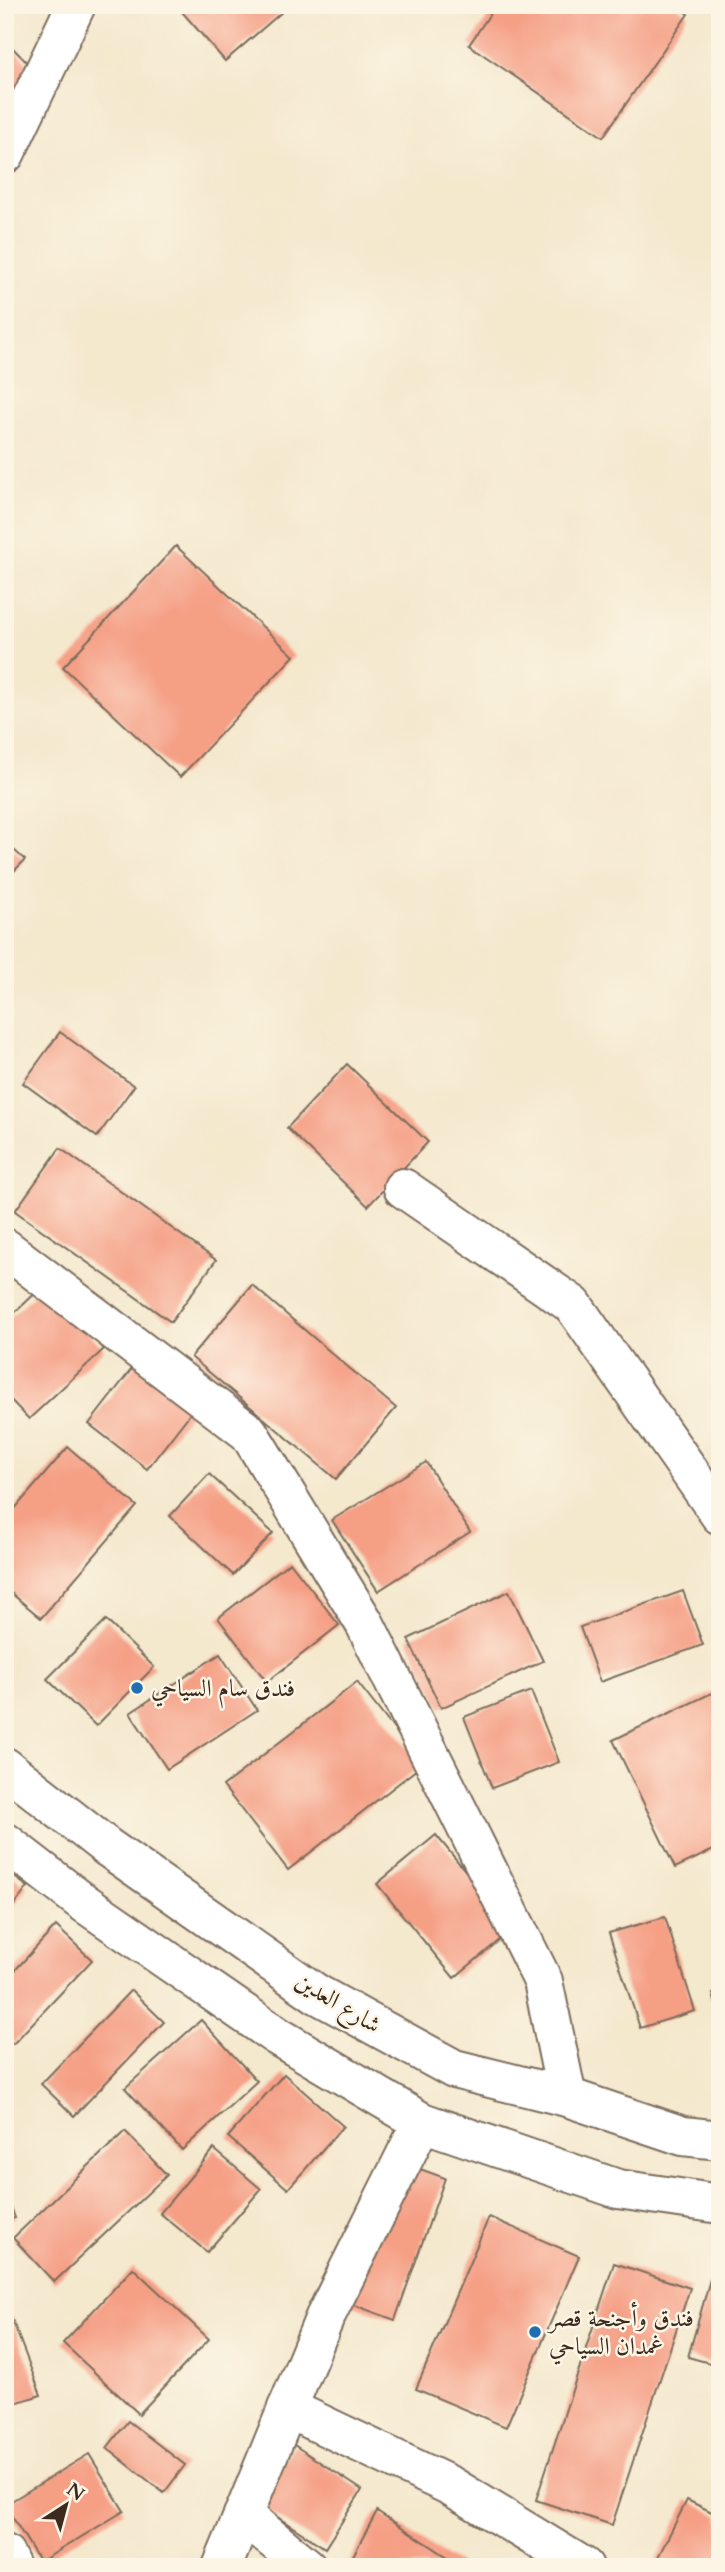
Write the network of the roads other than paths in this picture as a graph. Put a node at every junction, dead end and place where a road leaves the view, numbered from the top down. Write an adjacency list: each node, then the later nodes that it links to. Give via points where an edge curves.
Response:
1 (76, 5): 2 (street)
2 (5, 154)
3 (403, 1188): 5 (street, via 573,1305)
4 (5, 1248): 8 (street, via 249,1433 365,1624 543,1981)
5 (720, 1515)
6 (5, 1767): 8 (street, شارع العدين, via 107,1847 317,1994 454,2069)
7 (5, 1842): 9 (street, via 80,1900 277,2036)
8 (567, 2097): 10 (street, شارع العدين, via 683,2136)
9 (422, 2122): 11 (street, via 618,2189); 12 (street, via 325,2317)
10 (720, 2140)
11 (720, 2204)
12 (287, 2408): 13 (street); 18 (street, via 451,2486)
13 (243, 2515): 16 (street); 17 (street)
14 (5, 2554): 15 (street)
15 (11, 2567)
16 (222, 2567)
17 (307, 2567)
18 (584, 2567)

